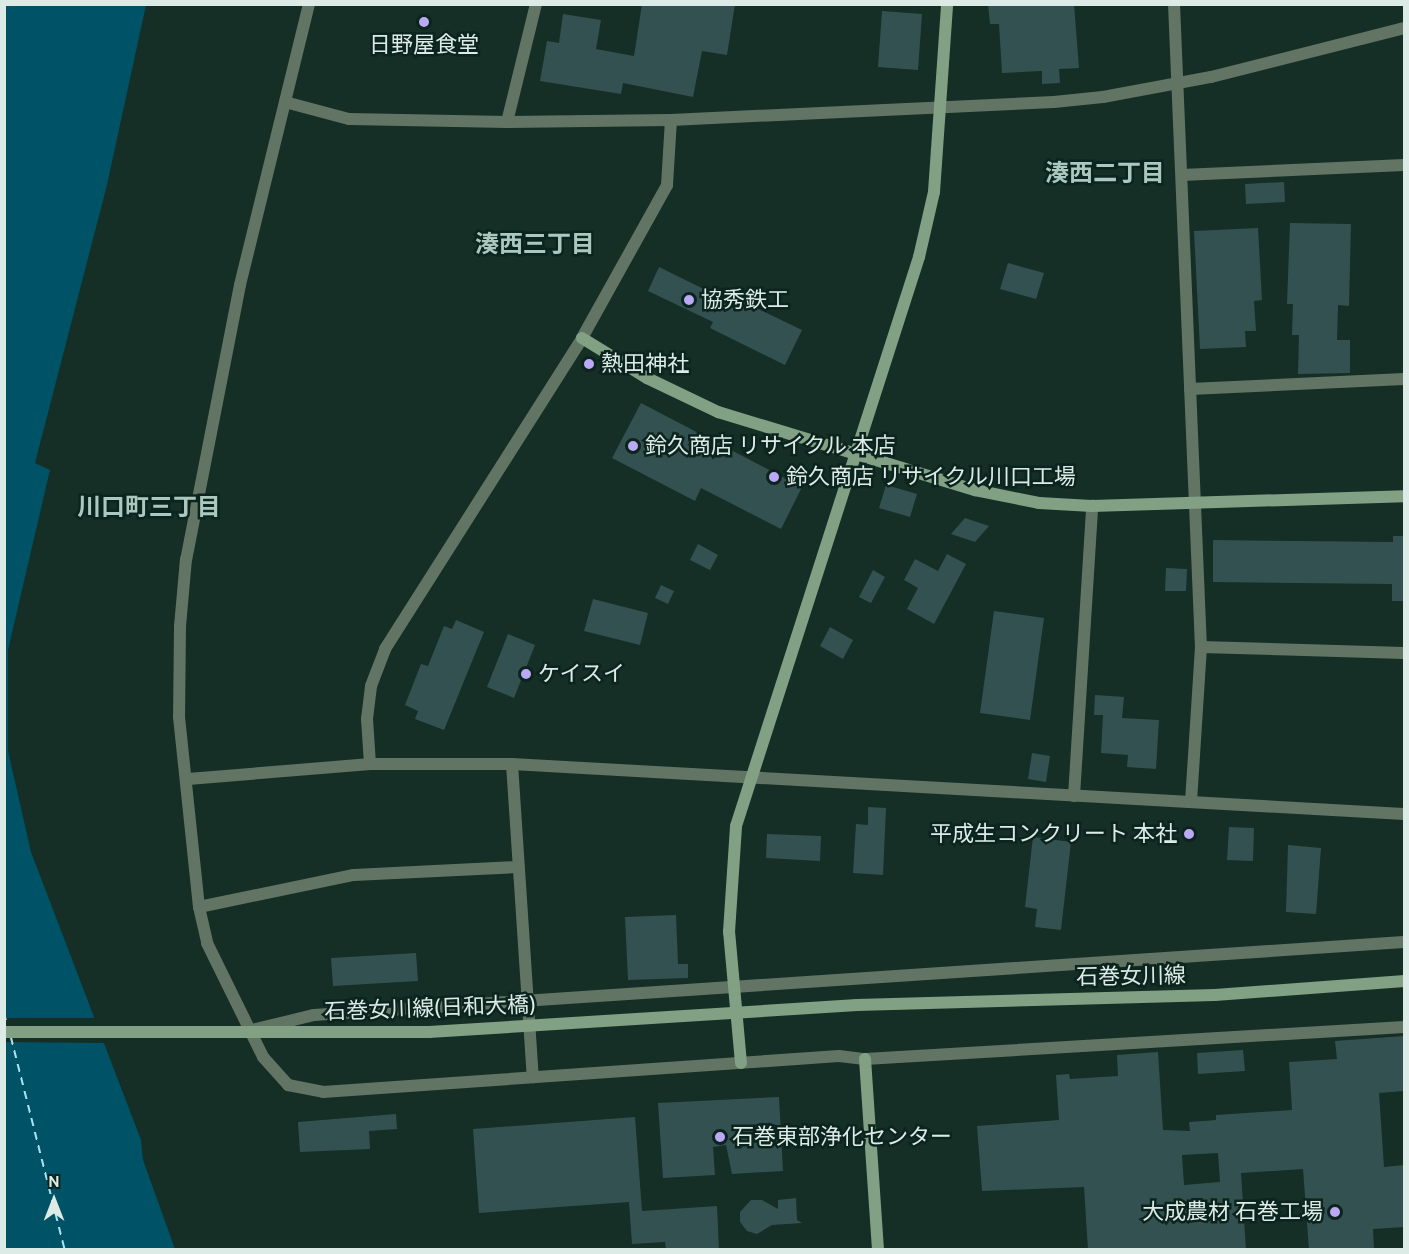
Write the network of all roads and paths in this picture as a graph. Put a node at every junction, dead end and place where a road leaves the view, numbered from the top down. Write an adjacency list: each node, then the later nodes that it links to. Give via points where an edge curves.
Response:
1 (309, 4): 7 (street)
2 (536, 4): 10 (street)
3 (947, 4): 8 (street)
4 (1174, 4): 6 (street)
5 (1404, 28): 6 (street)
6 (1178, 82): 8 (street, via 1103,97); 12 (street)
7 (285, 102): 10 (street, via 349,118); 25 (street, via 240,285 186,559 180,626 179,717)
8 (940, 108): 9 (street); 16 (street, via 934,192 919,257)
9 (671, 120): 10 (street); 13 (street, via 667,185)
10 (507, 122)
11 (1404, 165): 12 (street)
12 (1182, 176): 15 (street)
13 (582, 338): 16 (street, via 647,378 718,412); 22 (street, via 385,649 371,686 367,718)
14 (1404, 379): 15 (street)
15 (1191, 389): 18 (street)
16 (855, 454): 19 (street, via 986,492 1039,503); 24 (street)
17 (1404, 496): 18 (street)
18 (1196, 503): 19 (street); 20 (street)
19 (1092, 506): 26 (street)
20 (1201, 647): 21 (street); 27 (street)
21 (1404, 653)
22 (370, 764): 23 (street); 25 (street)
23 (512, 764): 24 (street); 29 (street)
24 (749, 775): 26 (street); 33 (street, via 736,826 731,880)
25 (188, 779): 30 (street)
26 (1074, 796): 27 (street)
27 (1191, 802): 28 (street)
28 (1404, 814)
29 (516, 867): 30 (street, via 354,875); 34 (street)
30 (199, 907): 37 (street, via 207,943)
31 (1404, 942): 33 (street)
32 (1404, 981): 35 (street, 石巻女川線, via 1215,995)
33 (733, 984): 34 (street); 40 (street)
34 (527, 1000): 37 (street, via 314,1015); 41 (street)
35 (857, 1005): 38 (street, 石巻女川線(日和大橋), bridge, via 406,1033)
36 (1404, 1027): 39 (street)
37 (250, 1030): 41 (street, via 263,1057 288,1085 323,1092)
38 (4, 1032)
39 (865, 1059): 40 (street, via 839,1056); 42 (street)
40 (741, 1063): 41 (street)
41 (532, 1077)
42 (878, 1250)

